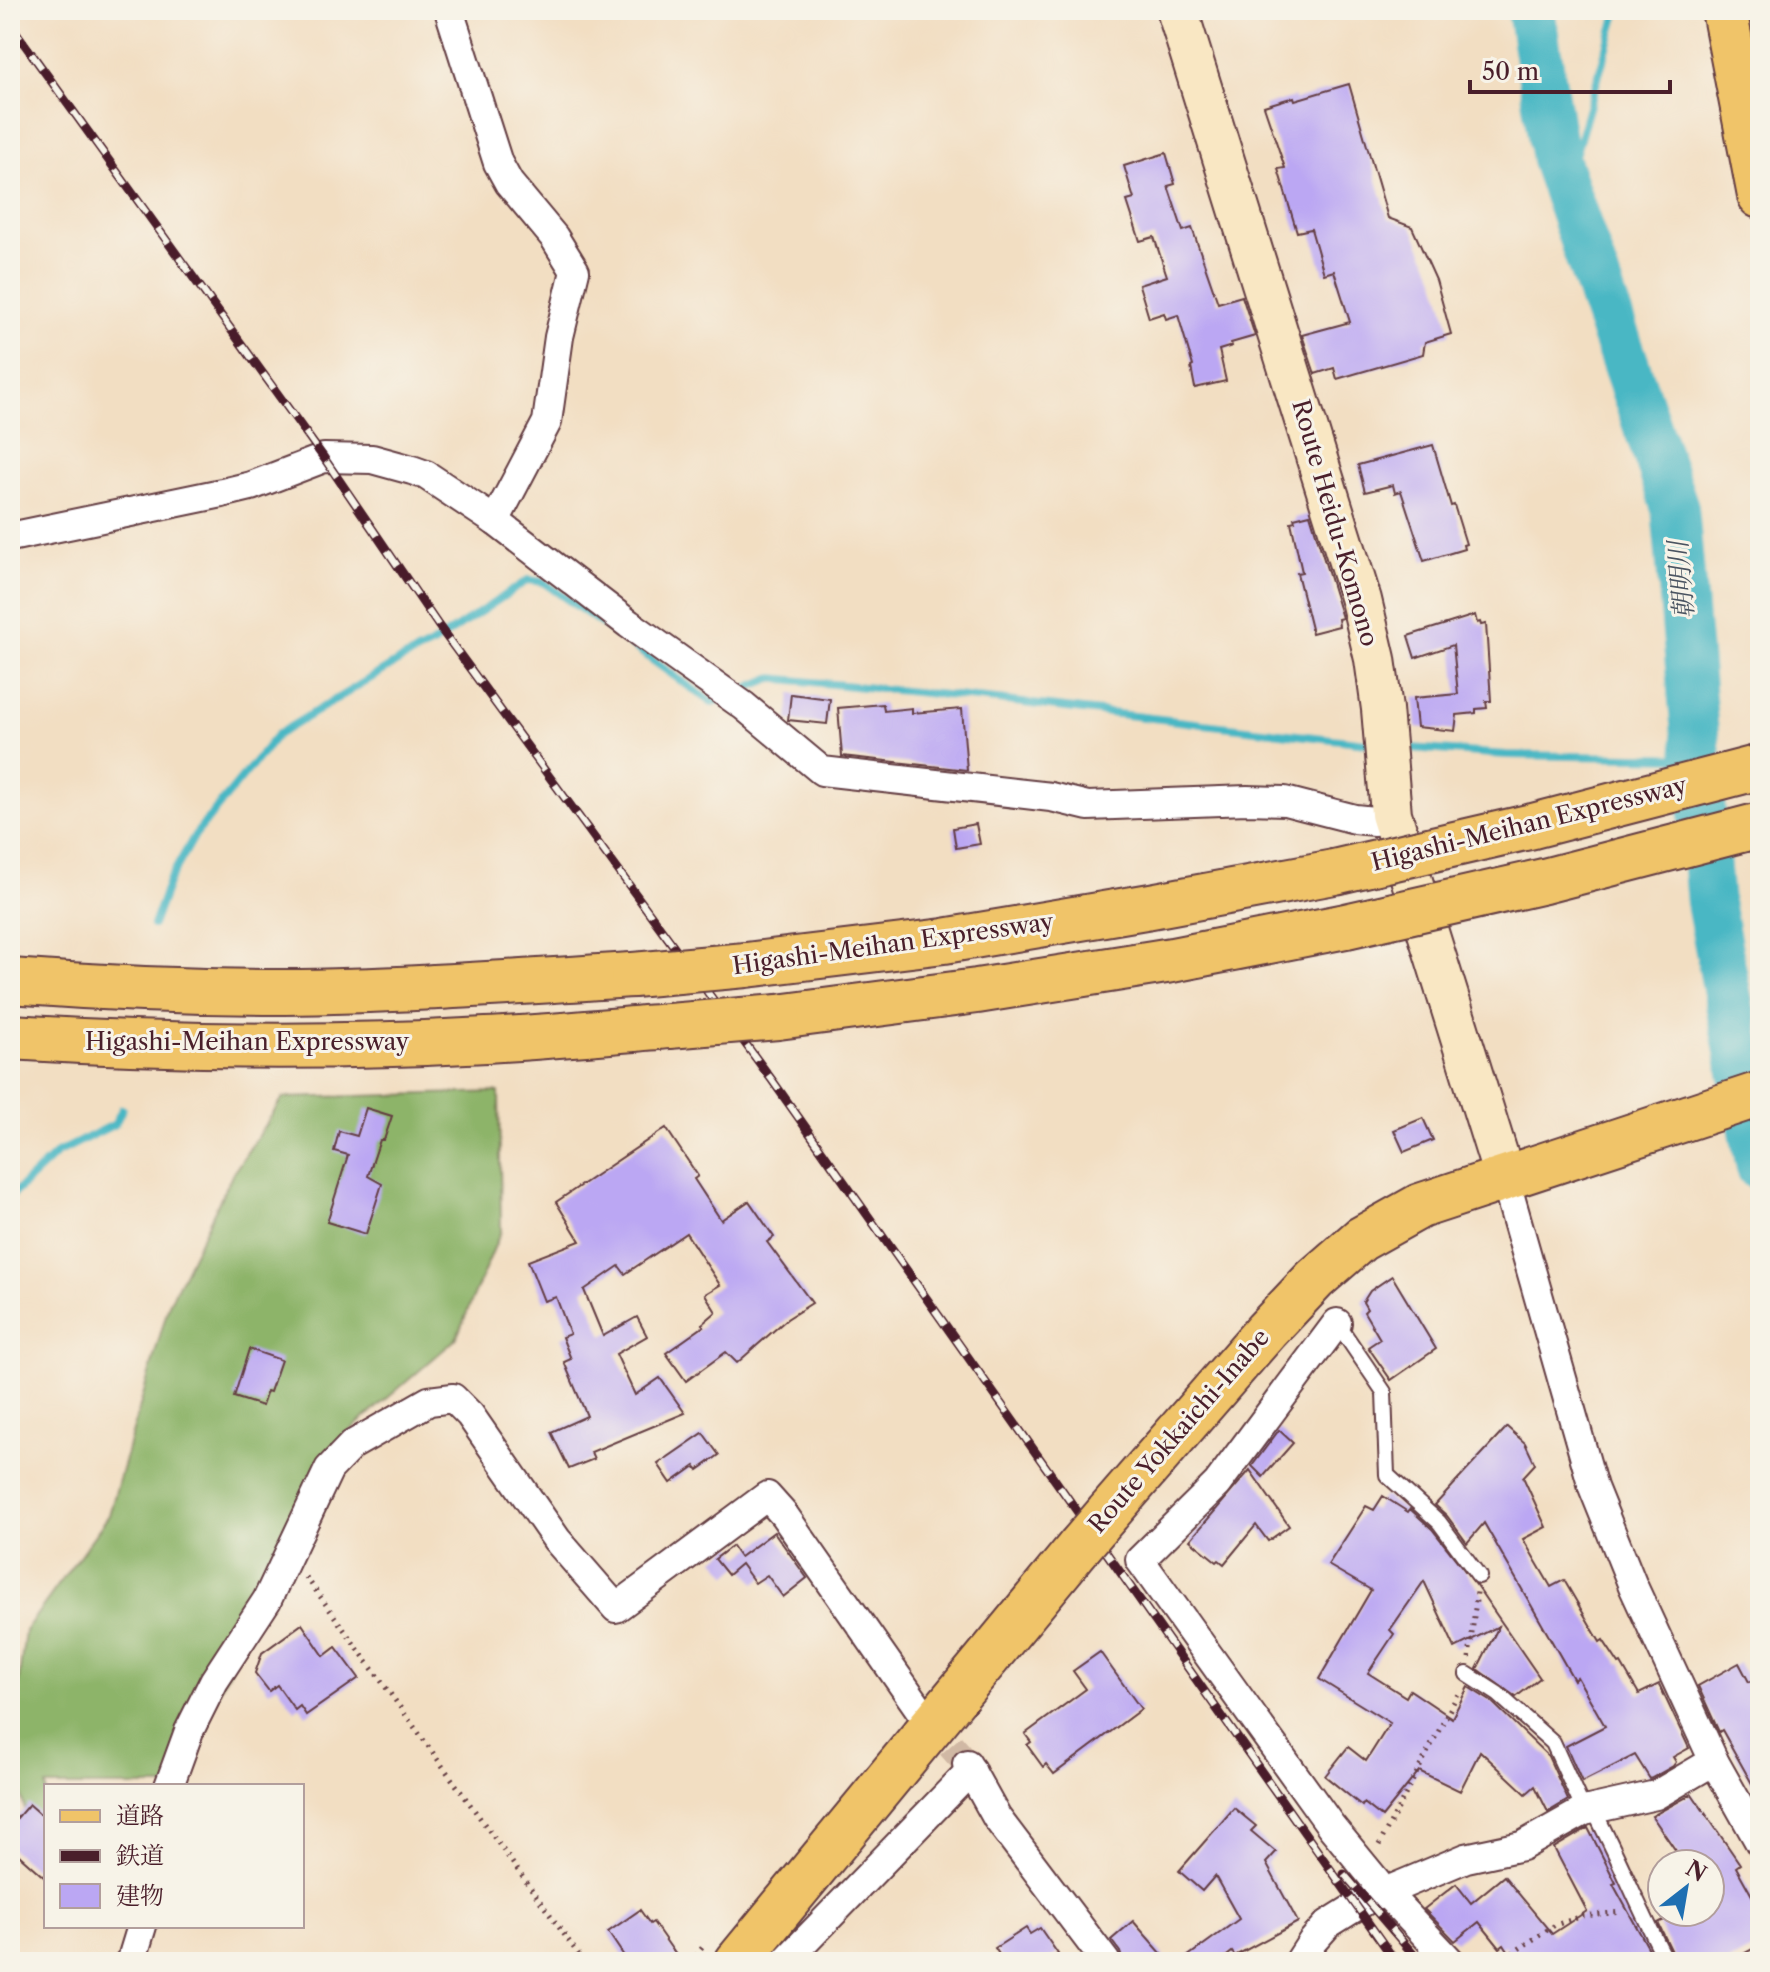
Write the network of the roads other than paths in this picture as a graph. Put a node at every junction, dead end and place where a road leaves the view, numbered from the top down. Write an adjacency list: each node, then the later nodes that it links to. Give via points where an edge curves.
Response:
1 (449, 10): 5 (street, via 498,163 575,271 547,422)
2 (1177, 10): 8 (main road, Route Heidu-Komono, via 1361,600 1382,709)
3 (1724, 10): 4 (main road)
4 (1760, 196)
5 (495, 521): 6 (street, via 426,475 372,459 339,457 251,486); 8 (street, via 744,706 822,771 1051,797 1088,806 1285,801 1355,819 1374,821)
6 (10, 537)
7 (1760, 767): 10 (main road, Higashi-Meihan Expressway, bridge, via 1334,872 944,941 746,965 477,985 285,992)
8 (1391, 814): 13 (main road, Route Heidu-Komono)
9 (1760, 825): 11 (main road, Higashi-Meihan Expressway, bridge, via 1346,926 1172,960 778,1017 486,1040 292,1046)
10 (10, 981)
11 (10, 1037)
12 (1760, 1094): 13 (main road, Route Yokkaichi-Inabe)
13 (1522, 1172): 18 (street, via 1593,1487); 25 (main road, Route Yokkaichi-Inabe, bridge, via 1420,1206 1361,1239 1315,1279 1079,1547)
14 (1337, 1323): 15 (lane, via 1384,1392 1387,1475 1439,1522); 22 (street, via 1217,1484 1140,1560 1331,1826)
15 (1479, 1576)
16 (1467, 1674): 20 (lane, via 1553,1743)
17 (923, 1714): 19 (street, via 767,1496 616,1608 557,1540 453,1398 429,1401 352,1445 329,1469 267,1600 214,1681)
18 (1714, 1761): 20 (street, via 1656,1795); 21 (street)
19 (170, 1784)
20 (1589, 1810): 22 (street, via 1522,1846 1466,1858); 30 (lane, via 1621,1862)
21 (1760, 1843)
22 (1386, 1893): 28 (street, via 1328,1924); 29 (street)
23 (141, 1928): 24 (street)
24 (131, 1962)
25 (737, 1962)
26 (785, 1962): 27 (street, via 969,1767 997,1818)
27 (1106, 1962)
28 (1299, 1962)
29 (1451, 1962)
30 (1667, 1962)

